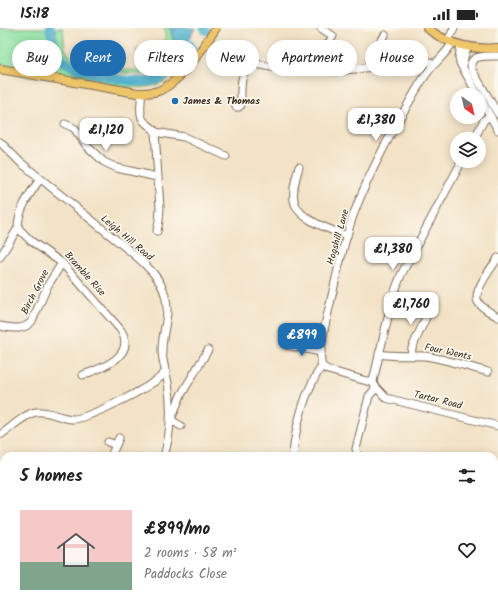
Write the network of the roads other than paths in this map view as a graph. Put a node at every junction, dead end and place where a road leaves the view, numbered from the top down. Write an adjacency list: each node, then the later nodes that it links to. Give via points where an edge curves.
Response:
1 (216, 28): 17 (main road, via 194,60 170,84 158,91)
2 (321, 28): 6 (street, via 333,36)
3 (427, 28): 8 (main road)
4 (454, 28): 8 (street, Hogshill Lane)
5 (385, 35): 7 (street)
6 (330, 40)
7 (382, 40)
8 (450, 42): 9 (main road); 13 (street, Hogshill Lane, via 448,50)
9 (465, 46): 10 (main road); 16 (street, via 462,66)
10 (498, 48)
11 (498, 56): 20 (street, via 476,57 471,64)
12 (428, 62): 13 (street)
13 (434, 64): 34 (street, Hogshill Lane, via 377,160)
14 (267, 66): 18 (street, via 251,63 245,69 241,78)
15 (0, 69): 17 (main road)
16 (474, 88)
17 (142, 93): 24 (street, via 142,118)
18 (241, 101)
19 (486, 109): 21 (street)
20 (498, 114)
21 (490, 116): 23 (street); 25 (street, via 484,120)
22 (65, 124): 30 (street, via 74,128 87,146 104,162)
23 (498, 130)
24 (154, 132): 27 (street, via 184,137); 30 (street)
25 (478, 132)
26 (0, 142): 31 (street, Leigh Hill Road)
27 (226, 156)
28 (299, 167): 34 (street, via 294,194 297,208 316,224)
29 (458, 168): 44 (street, via 401,274)
30 (157, 177): 33 (street, via 160,216)
31 (40, 179): 32 (street, via 23,206 18,218); 47 (street, Leigh Hill Road, via 136,256 159,281 167,304 162,350)
32 (18, 228): 35 (street); 37 (street, Bramble Rise, via 31,241)
33 (157, 231)
34 (347, 236): 42 (street, Hogshill Lane)
35 (0, 257)
36 (498, 258): 39 (street, via 476,296 480,304)
37 (62, 263): 40 (street, Birch Grove, via 48,285 29,326); 49 (street, Bramble Rise, via 120,329 125,340 124,349 118,357 98,370)
38 (420, 303): 45 (street, via 432,305)
39 (498, 317)
40 (0, 326)
41 (208, 350): 54 (street)
42 (321, 352): 43 (street, via 290,345); 46 (street, Hogshill Lane)
43 (293, 354)
44 (379, 354): 45 (street, Four Wents, via 392,357); 50 (street)
45 (411, 355): 48 (street, Four Wents)
46 (322, 366): 50 (street, via 328,370); 64 (street, via 308,392)
47 (166, 371): 51 (street); 53 (street, Leigh Hill Road)
48 (488, 372)
49 (83, 375)
50 (372, 381): 52 (street)
51 (152, 383): 53 (street, via 161,385); 58 (street, via 82,417 73,419 34,412)
52 (376, 388): 57 (street, Tartar Road, via 386,398); 65 (street, via 369,396)
53 (170, 393): 54 (street, via 176,397); 55 (street, Leigh Hill Road)
54 (181, 395): 55 (street)
55 (170, 422): 56 (street); 63 (street, Leigh Hill Road)
56 (181, 426)
57 (498, 426)
58 (0, 435)
59 (119, 438): 61 (street)
60 (108, 442): 61 (street)
61 (116, 445): 62 (street)
62 (113, 452)
63 (165, 452)
64 (294, 452)
65 (357, 452)

